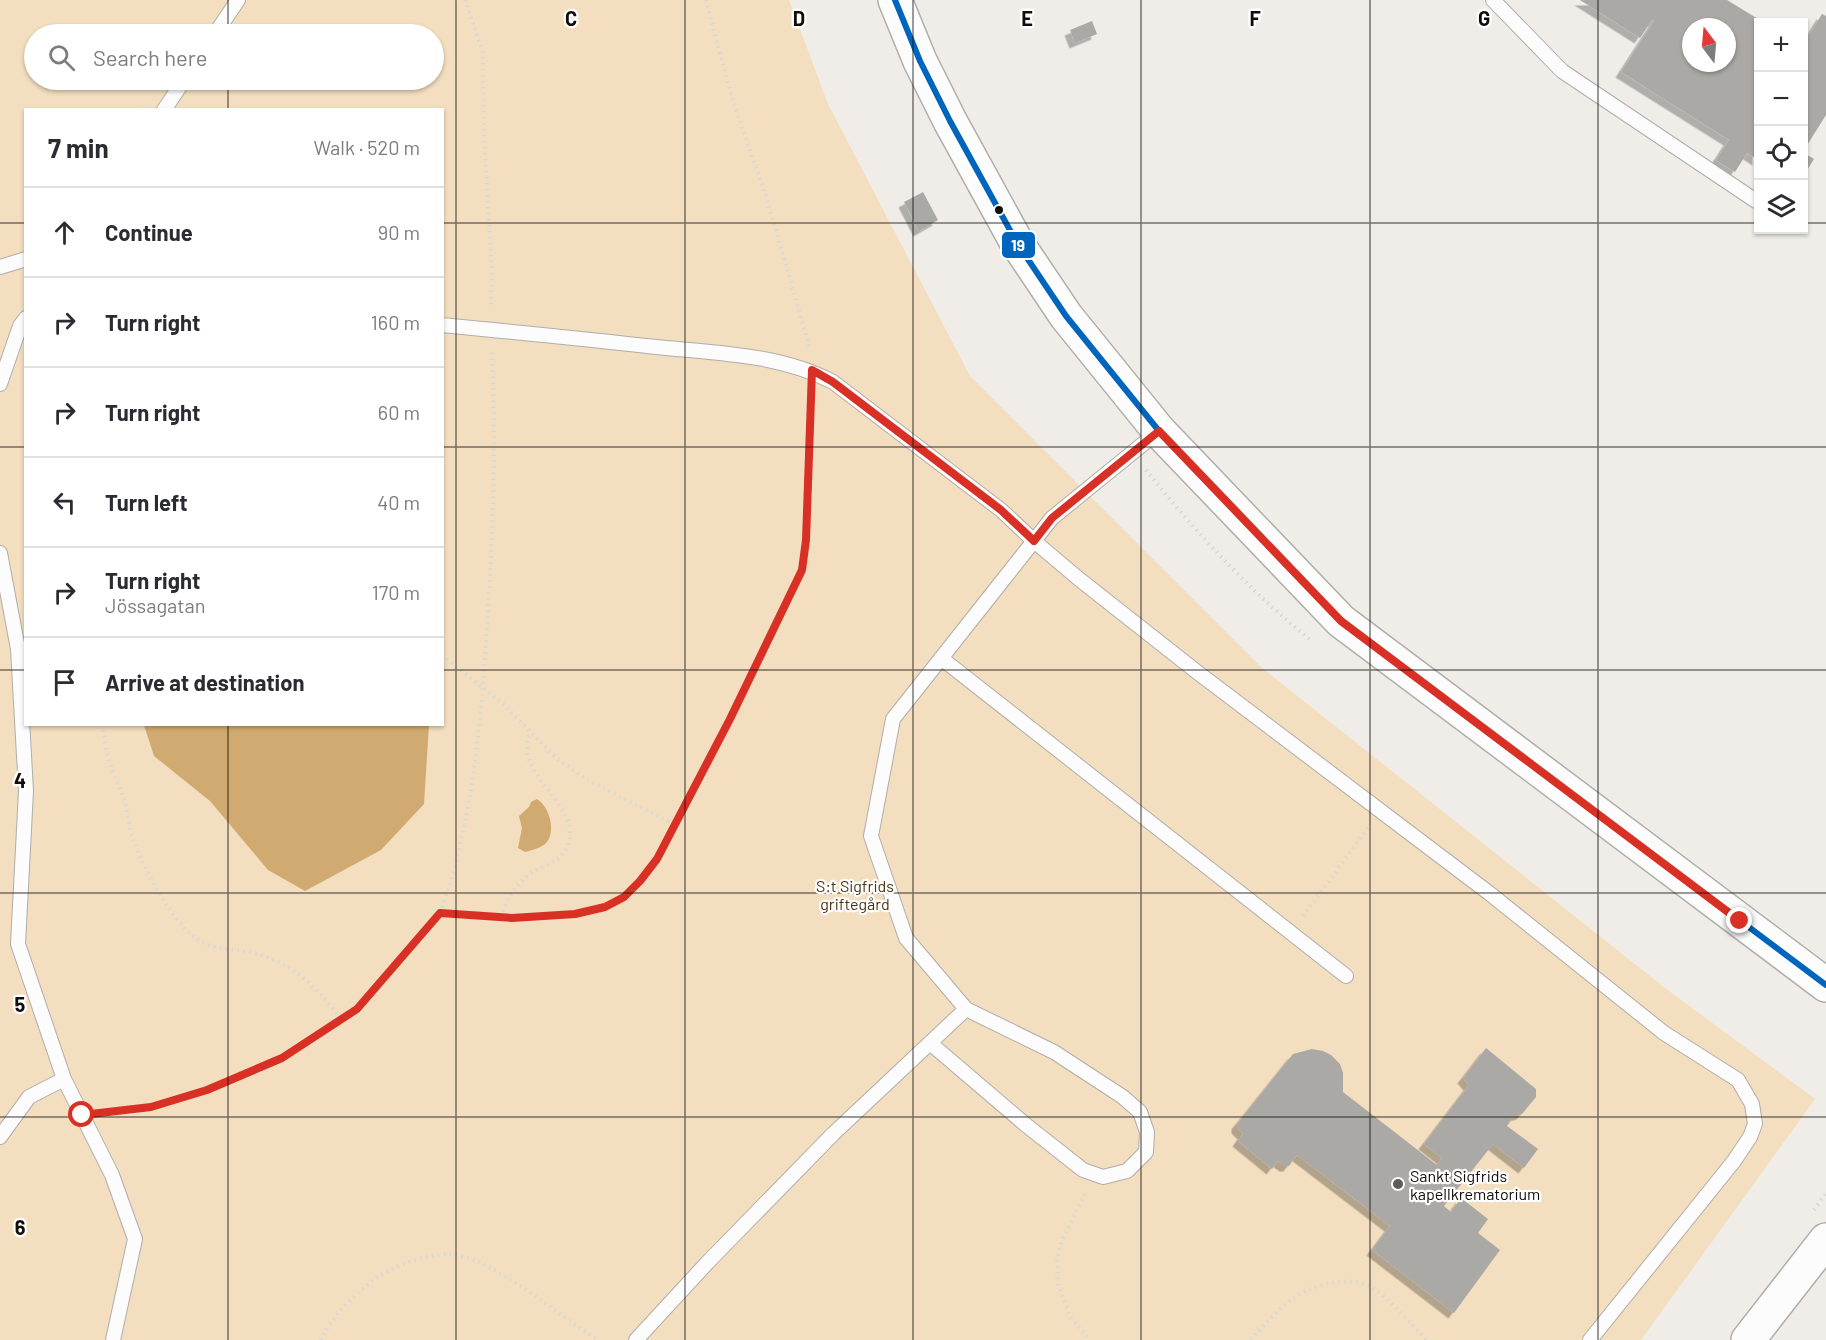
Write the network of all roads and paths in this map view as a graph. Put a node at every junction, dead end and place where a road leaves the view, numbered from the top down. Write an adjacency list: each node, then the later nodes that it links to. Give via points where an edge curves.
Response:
1 (238, 0): 6 (lane)
2 (465, 0): 14 (path, via 483,52)
3 (706, 0): 15 (path, via 732,98 767,199 811,352)
4 (895, 0): 17 (street, via 950,121 1017,243 1066,316)
5 (1494, 0): 9 (lane, via 1562,71)
6 (221, 24)
7 (177, 90): 8 (lane)
8 (165, 108)
9 (1754, 200)
10 (24, 260): 11 (lane)
11 (0, 267)
12 (24, 321): 16 (lane)
13 (444, 325): 14 (lane)
14 (491, 330): 15 (lane, via 723,354); 22 (path, via 495,410 492,548)
15 (812, 370): 18 (lane, via 992,503); 26 (path, via 802,570)
16 (0, 384)
17 (1159, 431): 18 (lane, via 1052,518); 31 (street, via 1341,621)
18 (1034, 541): 21 (lane); 25 (lane, via 1197,672)
19 (0, 553): 35 (lane, via 18,649 26,791 18,944)
20 (444, 657): 22 (path)
21 (941, 658): 29 (lane); 32 (lane, via 893,719 871,836 906,938)
22 (483, 686): 24 (path); 27 (path, via 465,828)
23 (102, 726): 33 (path, via 133,837 178,922 205,944 280,961 299,973)
24 (532, 733): 26 (path, via 556,758 586,779); 28 (path, via 527,739 530,762 565,814 570,826 569,839 563,854 520,883)
25 (1381, 811): 29 (path); 47 (lane, via 1665,1034 1738,1080 1752,1104 1755,1124 1734,1161)
26 (675, 825): 28 (path, via 657,859 624,897 605,907 575,914)
27 (440, 913): 28 (path); 33 (path, via 357,1009)
28 (501, 917)
29 (1290, 933): 30 (lane)
30 (1346, 976)
31 (1826, 984)
32 (966, 1010): 34 (lane); 38 (lane, via 1054,1052 1140,1112 1148,1132 1146,1152 1127,1171)
33 (342, 1020): 36 (path, via 282,1058 207,1090 151,1107)
34 (930, 1043): 38 (lane, via 1026,1125 1083,1170); 43 (lane, via 833,1134)
35 (64, 1079): 36 (lane); 37 (lane, via 29,1097)
36 (82, 1115): 40 (lane, via 112,1175 135,1239)
37 (2, 1132)
38 (1097, 1175): 44 (path, via 1062,1240 1058,1259 1058,1285 1071,1318)
39 (1826, 1240): 48 (street)
40 (113, 1340)
41 (321, 1340): 42 (path, via 354,1295 380,1275 413,1260 448,1254 476,1261 504,1276)
42 (599, 1340)
43 (636, 1340)
44 (1090, 1340)
45 (1251, 1340): 46 (path, via 1283,1305 1302,1292 1347,1281 1369,1286)
46 (1427, 1340)
47 (1590, 1340)
48 (1748, 1340)

